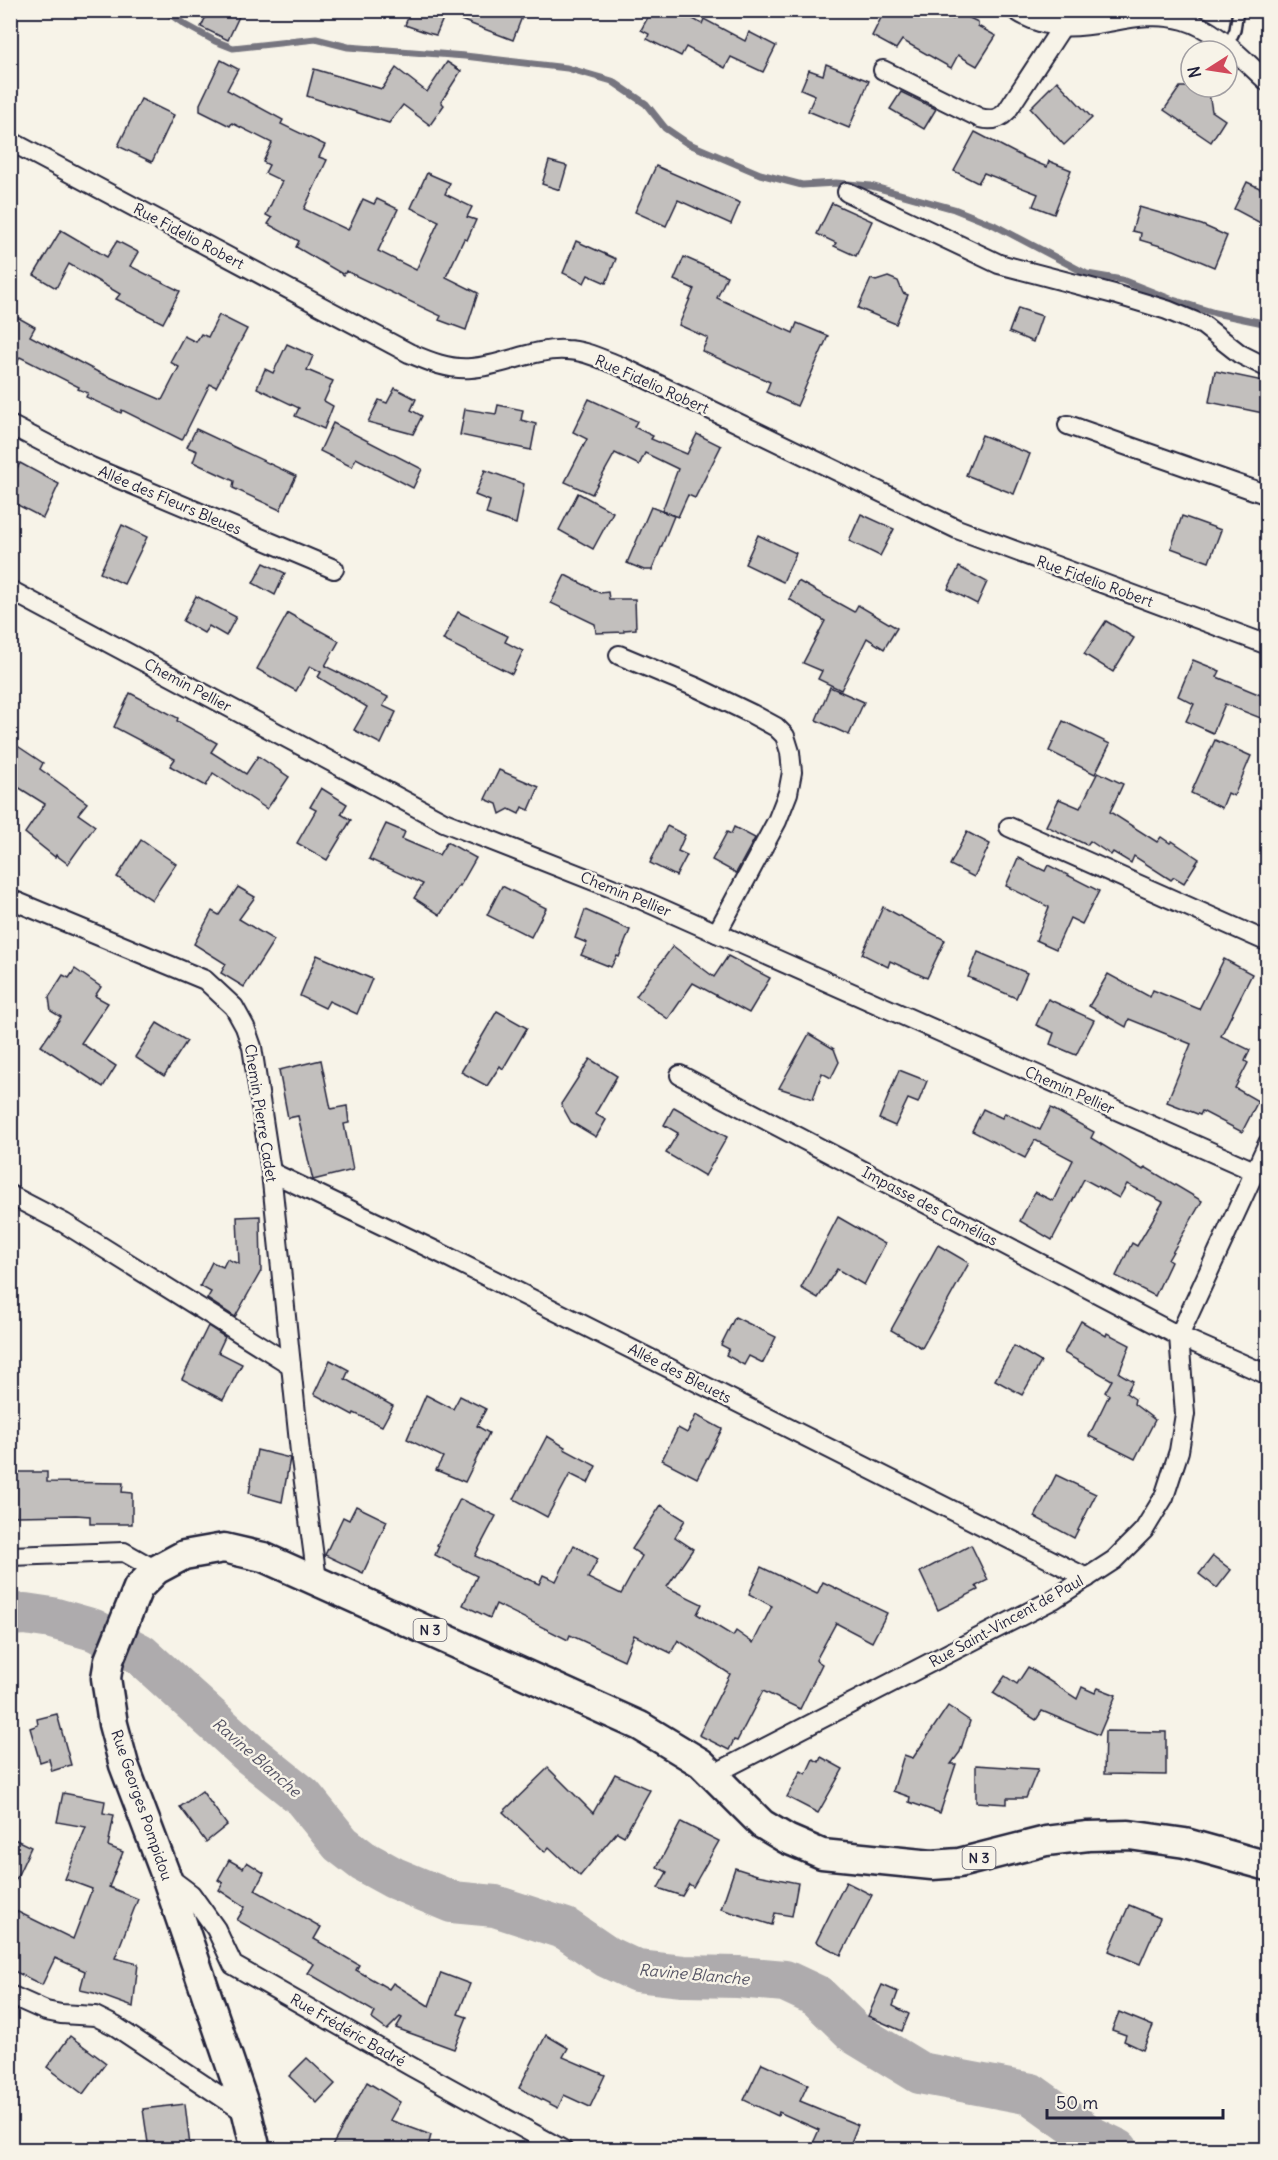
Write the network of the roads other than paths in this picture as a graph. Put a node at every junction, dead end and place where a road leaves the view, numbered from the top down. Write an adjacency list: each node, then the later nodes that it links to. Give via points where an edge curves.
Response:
1 (1015, 10): 3 (street, via 1045,26)
2 (1238, 10): 5 (lane)
3 (1062, 27): 4 (street, via 1159,16 1192,23); 7 (street, via 1007,111 996,119 980,118)
4 (1220, 39)
5 (1231, 39)
6 (1239, 55): 8 (street)
7 (883, 70)
8 (1268, 82)
9 (10, 141): 17 (street, Rue Fidelio Robert, via 429,362 470,369 546,350 569,350 594,357 957,529)
10 (847, 192): 11 (street, via 999,264 1114,294 1203,325 1240,354)
11 (1267, 368)
12 (10, 425): 15 (street, Allée des Fleurs Bleues, via 91,467)
13 (1068, 425): 14 (street)
14 (1268, 495)
15 (334, 569)
16 (10, 590): 21 (street, Chemin Pellier, via 444,822)
17 (1268, 645)
18 (619, 655): 21 (street, via 752,714 785,736 792,772 789,793)
19 (1009, 827): 22 (street)
20 (10, 899): 26 (street, Chemin Pierre Cadet, via 205,980 234,1007 252,1047)
21 (717, 933): 25 (street, Chemin Pellier)
22 (1268, 942)
23 (680, 1075): 28 (street, Impasse des Camélias)
24 (1268, 1143): 25 (street, Rue Saint-Vincent de Paul)
25 (1254, 1171): 28 (street, Rue Saint-Vincent de Paul)
26 (271, 1172): 29 (street, Chemin Pierre Cadet); 32 (street, Allée des Bleuets, via 449,1257)
27 (10, 1195): 29 (street, via 64,1223)
28 (1179, 1336): 30 (street, Impasse des Camélias); 32 (street, Rue Saint-Vincent de Paul, via 1185,1414 1179,1451 1164,1497 1144,1530 1114,1560)
29 (291, 1365): 34 (street, Chemin Pierre Cadet)
30 (1268, 1375)
31 (10, 1556): 33 (street, via 124,1552)
32 (1087, 1578): 35 (street, Rue Saint-Vincent de Paul, via 1054,1599)
33 (147, 1579): 34 (main road, N 3, via 184,1555 224,1548 263,1557); 37 (main road, Rue Georges Pompidou, via 109,1660 106,1678 124,1765)
34 (317, 1580): 35 (main road, N 3, via 640,1726)
35 (714, 1774): 36 (main road, N 3, via 762,1824 822,1854 932,1865 959,1863 1046,1841 1129,1835 1185,1843)
36 (1268, 1866)
37 (166, 1876): 39 (main road, Rue Georges Pompidou); 41 (street, Rue Frédéric Badré, via 191,1894 216,1929 233,1965)
38 (10, 1995): 39 (street, via 46,2011 95,2016)
39 (247, 2113): 40 (main road, Rue Georges Pompidou)
40 (256, 2150)
41 (563, 2150)

